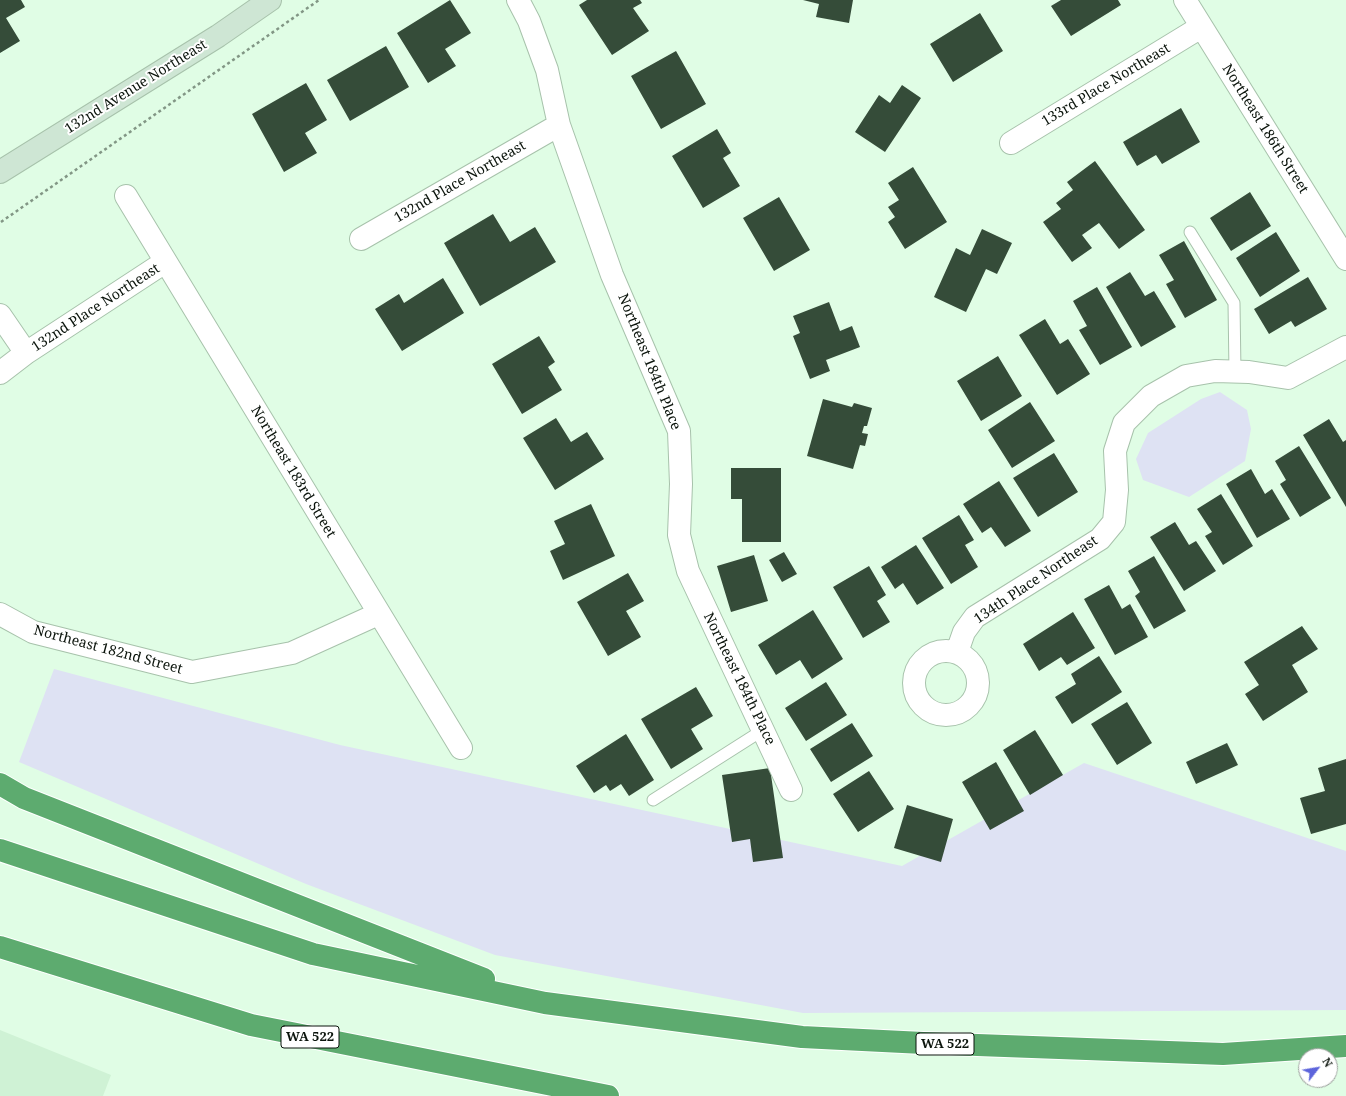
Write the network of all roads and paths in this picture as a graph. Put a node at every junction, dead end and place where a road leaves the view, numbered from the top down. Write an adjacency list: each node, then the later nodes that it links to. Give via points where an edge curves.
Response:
1 (270, 0): 8 (street, 132nd Avenue Northeast, via 218,36)
2 (319, 0): 10 (path)
3 (518, 0): 6 (street, Northeast 184th Place, via 529,21 547,70)
4 (1185, 0): 5 (street, Northeast 186th Street)
5 (1201, 27): 7 (street, 133rd Place Northeast); 13 (street, Northeast 186th Street)
6 (559, 125): 12 (street, 132nd Place Northeast); 23 (street, Northeast 184th Place, via 612,275 679,431 679,535 688,571)
7 (1011, 143)
8 (0, 172)
9 (126, 196): 14 (street, Northeast 183rd Street)
10 (1, 222)
11 (1190, 232): 19 (lane, via 1234,303)
12 (361, 239)
13 (1346, 258)
14 (166, 262): 17 (street, 132nd Place Northeast); 21 (street, Northeast 183rd Street)
15 (0, 315): 17 (street, 132nd Place Northeast)
16 (1346, 347): 19 (street, 134th Place Northeast, via 1288,378)
17 (26, 353): 18 (street, 132nd Place Northeast)
18 (0, 372)
19 (1235, 372): 22 (street, 134th Place Northeast, via 1215,371 1186,376 1151,396 1124,423 1115,451 1117,490 1114,522 1100,539 975,617 964,632)
20 (0, 614): 21 (street, Northeast 182nd Street, via 33,632 192,672 292,653)
21 (378, 614): 24 (street, Northeast 183rd Street)
22 (957, 652)
23 (763, 730): 26 (street, Northeast 184th Place); 27 (lane)
24 (461, 748)
25 (0, 784): 30 (highway, via 24,798)
26 (792, 790)
27 (653, 800)
28 (0, 850): 30 (highway, WA 522, via 313,954)
29 (6, 948): 32 (highway, WA 522, via 251,1025)
30 (545, 1003): 31 (highway, WA 522, via 802,1036 878,1041 1223,1054)
31 (1346, 1046)
32 (608, 1096)

